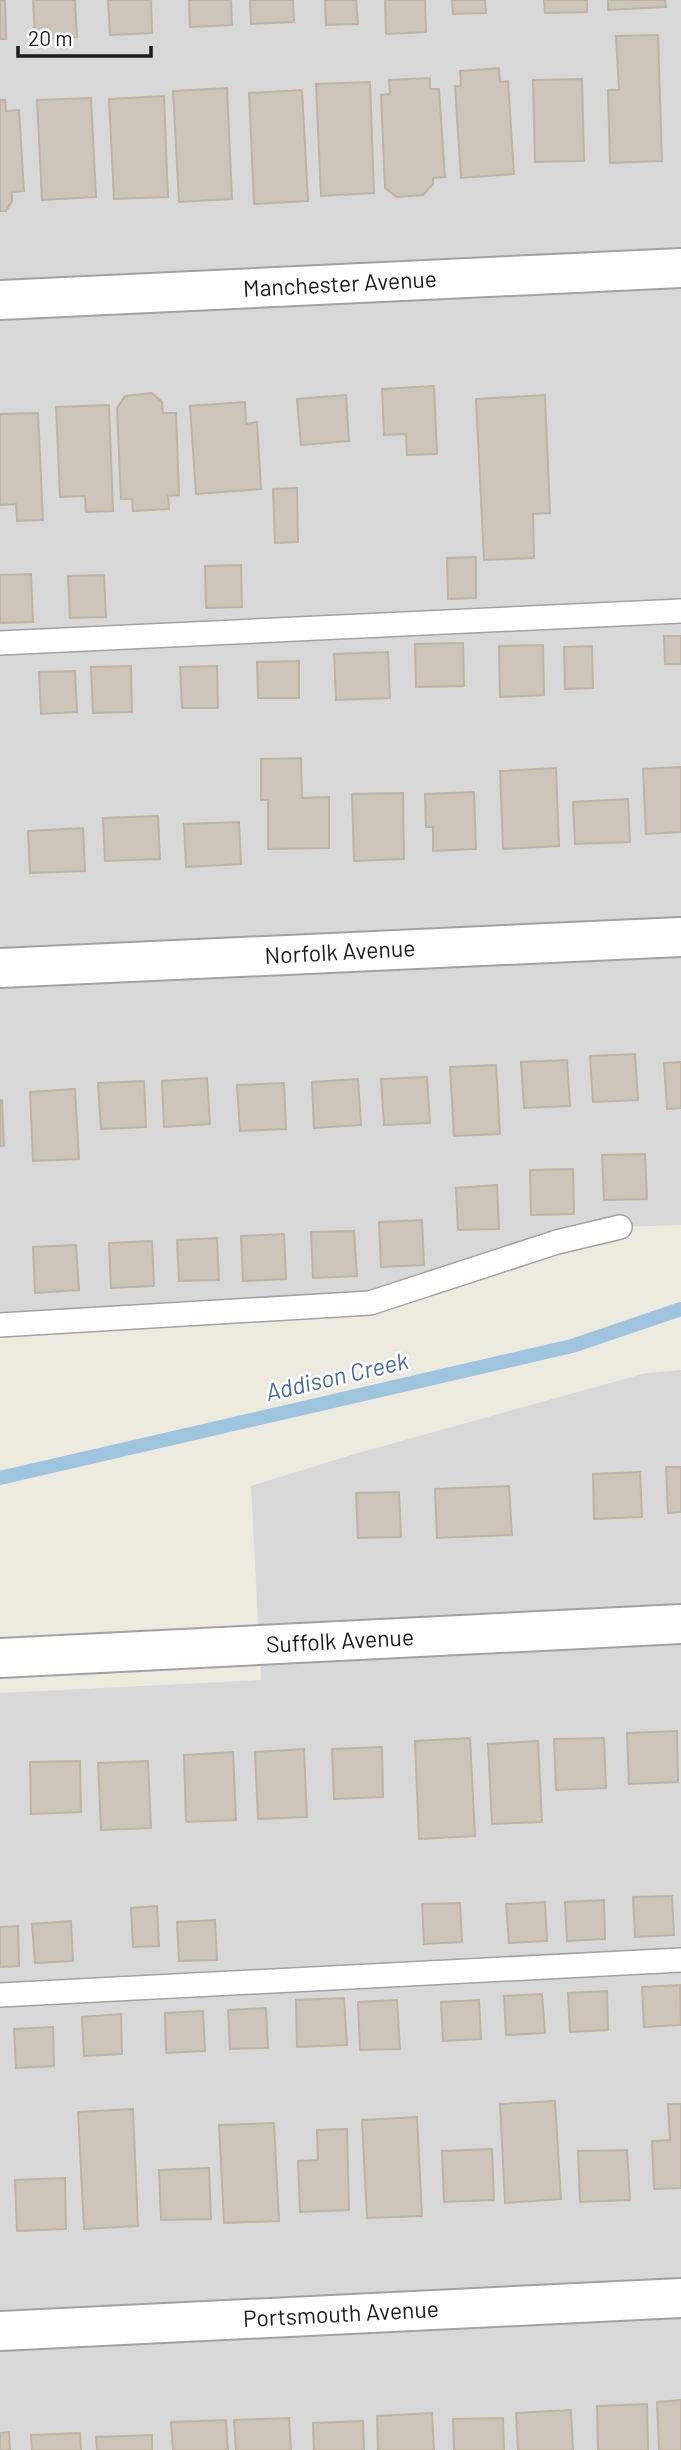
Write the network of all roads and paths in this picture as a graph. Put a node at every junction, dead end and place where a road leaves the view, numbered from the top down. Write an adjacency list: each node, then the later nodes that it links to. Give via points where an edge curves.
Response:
1 (681, 268): 2 (street, Manchester Avenue)
2 (0, 300)
3 (681, 611): 4 (lane)
4 (0, 643)
5 (681, 936): 6 (street, Norfolk Avenue)
6 (0, 968)
7 (620, 1227): 8 (lane, via 556,1242 370,1303)
8 (0, 1325)
9 (681, 1624): 10 (street, Suffolk Avenue)
10 (0, 1658)
11 (681, 1961): 12 (lane)
12 (0, 1995)
13 (681, 2298): 14 (street, Portsmouth Avenue)
14 (0, 2331)

